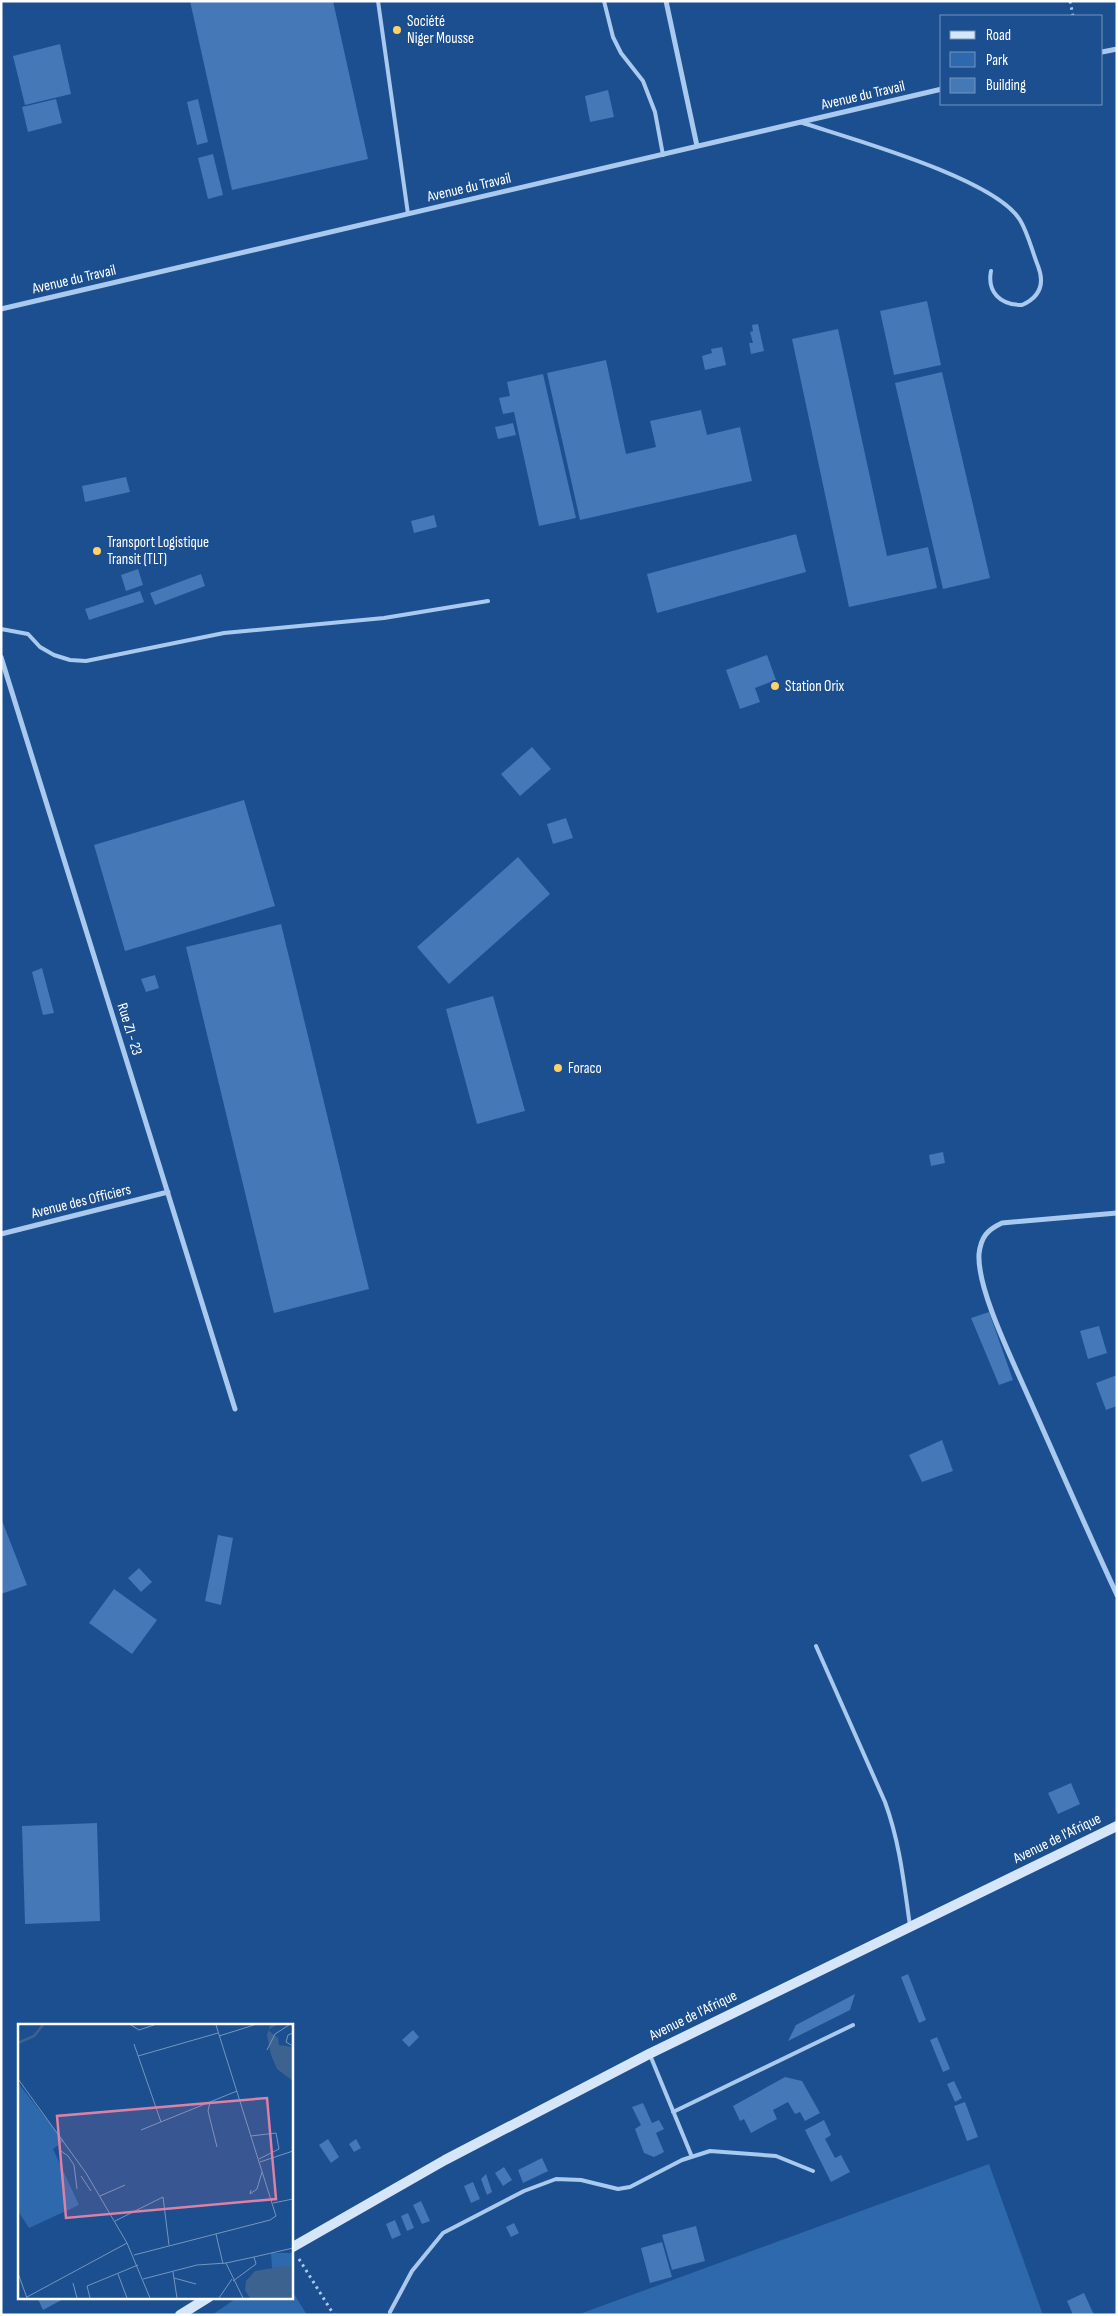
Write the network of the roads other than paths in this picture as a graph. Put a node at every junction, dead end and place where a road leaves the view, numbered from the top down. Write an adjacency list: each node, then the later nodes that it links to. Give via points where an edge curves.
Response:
1 (378, 1): 10 (lane)
2 (604, 1): 9 (lane, via 620,53 643,81 655,112)
3 (666, 1): 8 (street)
4 (1117, 49): 5 (street)
5 (1103, 52)
6 (940, 89): 7 (street, Avenue du Travail)
7 (800, 122): 8 (street, Avenue du Travail); 11 (lane, via 939,168 994,196 1019,219 1041,274 1042,287 1022,305 1004,302 992,289)
8 (697, 146): 9 (street, Avenue du Travail)
9 (663, 155): 10 (street, Avenue du Travail)
10 (408, 214): 12 (street, Avenue du Travail)
11 (991, 271)
12 (1, 309)
13 (488, 602): 14 (lane, via 384,618 224,633 86,661 54,655 40,647 28,634)
14 (1, 629)
15 (1, 657): 16 (street, Rue ZI - 23)
16 (168, 1192): 18 (street, Avenue des Officiers); 19 (street, Rue ZI - 23)
17 (1117, 1214): 20 (street, via 1002,1223 989,1229 981,1240 979,1256 1002,1338)
18 (1, 1234)
19 (235, 1409)
20 (1117, 1595)
21 (816, 1646): 23 (lane, via 894,1828 902,1859)
22 (1117, 1826): 23 (main road, Avenue de l'Afrique)
23 (910, 1926): 25 (main road, Avenue de l'Afrique)
24 (853, 2025): 26 (lane)
25 (649, 2054): 26 (lane); 29 (main road, Avenue de l'Afrique, via 445,2160)
26 (673, 2112): 27 (lane)
27 (692, 2157): 28 (lane, via 710,2151 776,2156); 31 (lane, via 630,2187 618,2189 581,2180 556,2179 524,2191 443,2233 412,2271)
28 (813, 2171)
29 (294, 2252)
30 (207, 2298): 32 (main road)
31 (390, 2312)
32 (180, 2315)

